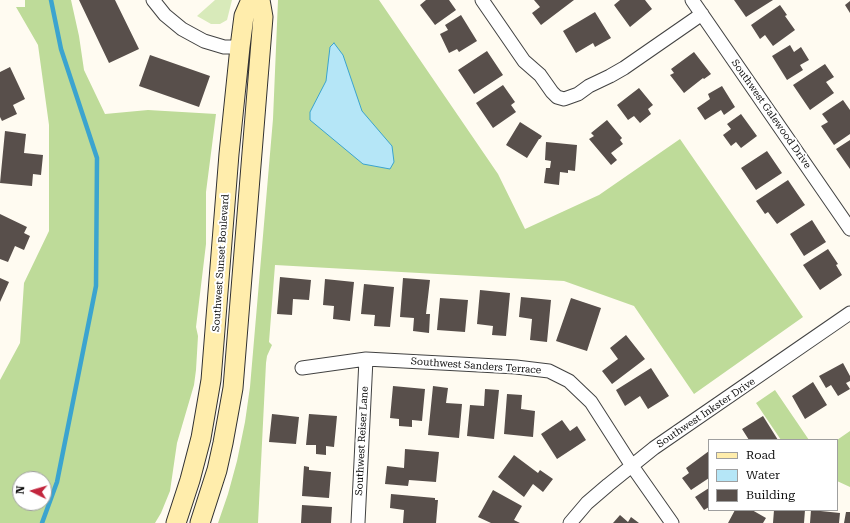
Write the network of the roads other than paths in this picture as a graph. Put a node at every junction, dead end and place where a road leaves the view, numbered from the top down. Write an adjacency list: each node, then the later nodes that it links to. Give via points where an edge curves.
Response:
1 (153, 0): 7 (street, via 165,15 182,29 224,47)
2 (250, 0): 7 (main road, Southwest Sunset Boulevard, via 244,16)
3 (260, 0): 14 (main road, via 263,17 233,388 217,470)
4 (482, 0): 6 (street, via 524,61 540,75 557,97 564,99 624,68)
5 (692, 0): 6 (street, Southwest Galewood Drive)
6 (702, 14): 8 (street, Southwest Galewood Drive)
7 (240, 47): 13 (main road, Southwest Sunset Boulevard, via 210,380 201,438)
8 (850, 229)
9 (850, 313): 12 (street, Southwest Inkster Drive, via 654,448)
10 (366, 359): 11 (street, Southwest Sanders Terrace); 12 (street, Southwest Sanders Terrace, via 549,371 569,381 591,402); 15 (street, Southwest Reiser Lane)
11 (302, 368)
12 (632, 466): 16 (street, Southwest Inkster Drive, via 588,503); 17 (street, Southwest Sanders Terrace)
13 (176, 523)
14 (200, 523)
15 (358, 523)
16 (570, 523)
17 (672, 523)

